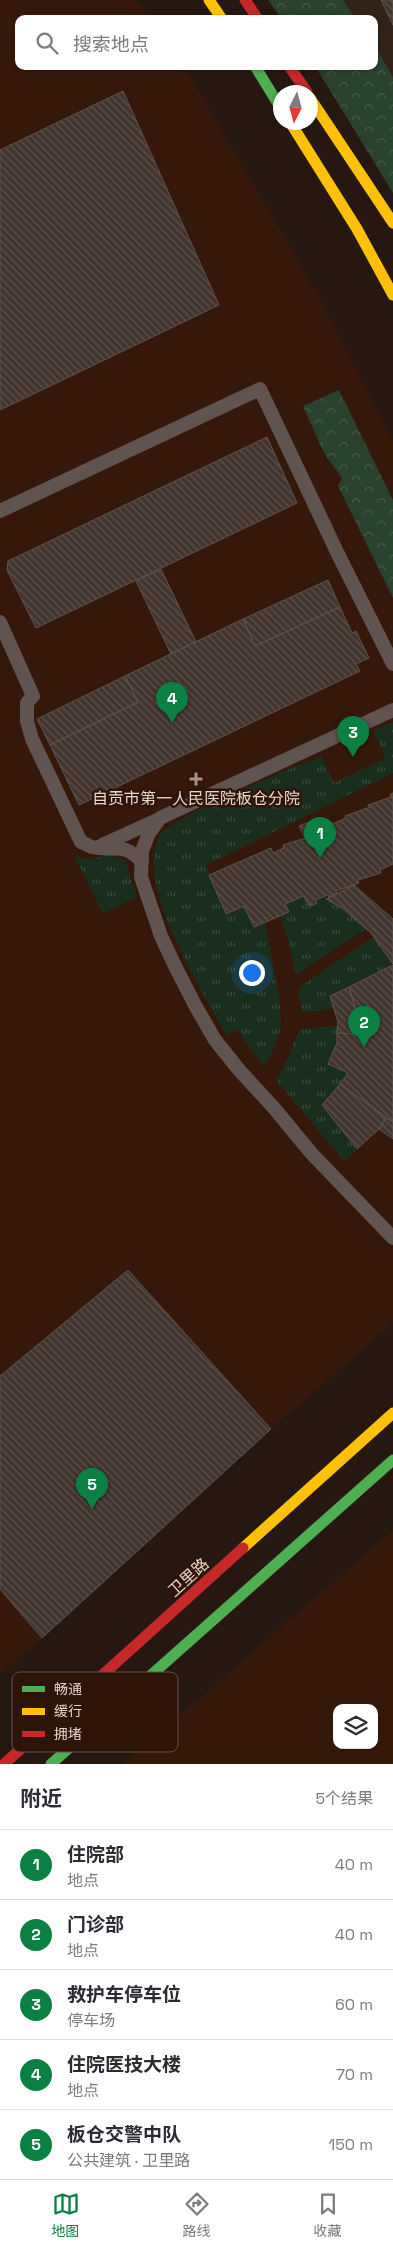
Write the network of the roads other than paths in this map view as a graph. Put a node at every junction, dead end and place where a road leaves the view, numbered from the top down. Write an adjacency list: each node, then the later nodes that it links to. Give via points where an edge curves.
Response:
1 (209, 0): 3 (main road)
2 (245, 0): 4 (main road)
3 (219, 15)
4 (255, 15)
5 (257, 70): 8 (main road)
6 (293, 70): 7 (main road)
7 (302, 85)
8 (273, 96)
9 (318, 110): 11 (main road)
10 (295, 130): 12 (main road)
11 (393, 224)
12 (393, 295)
13 (0, 511): 15 (lane, via 260,389)
14 (0, 622): 18 (lane, via 33,696 27,703 32,740 81,842)
15 (393, 664)
16 (393, 710): 17 (lane)
17 (160, 818): 18 (lane); 19 (lane, via 149,833 142,851)
18 (98, 847): 19 (lane, via 129,851)
19 (142, 862): 20 (lane, via 141,877 161,936 215,1040 312,1154)
20 (393, 1238)
21 (393, 1413): 23 (main road, 卫里路)
22 (393, 1460): 24 (main road)
23 (106, 1672)
24 (154, 1672)
25 (17, 1752): 27 (main road, 卫里路)
26 (64, 1752): 28 (main road)
27 (4, 1764)
28 (51, 1764)

